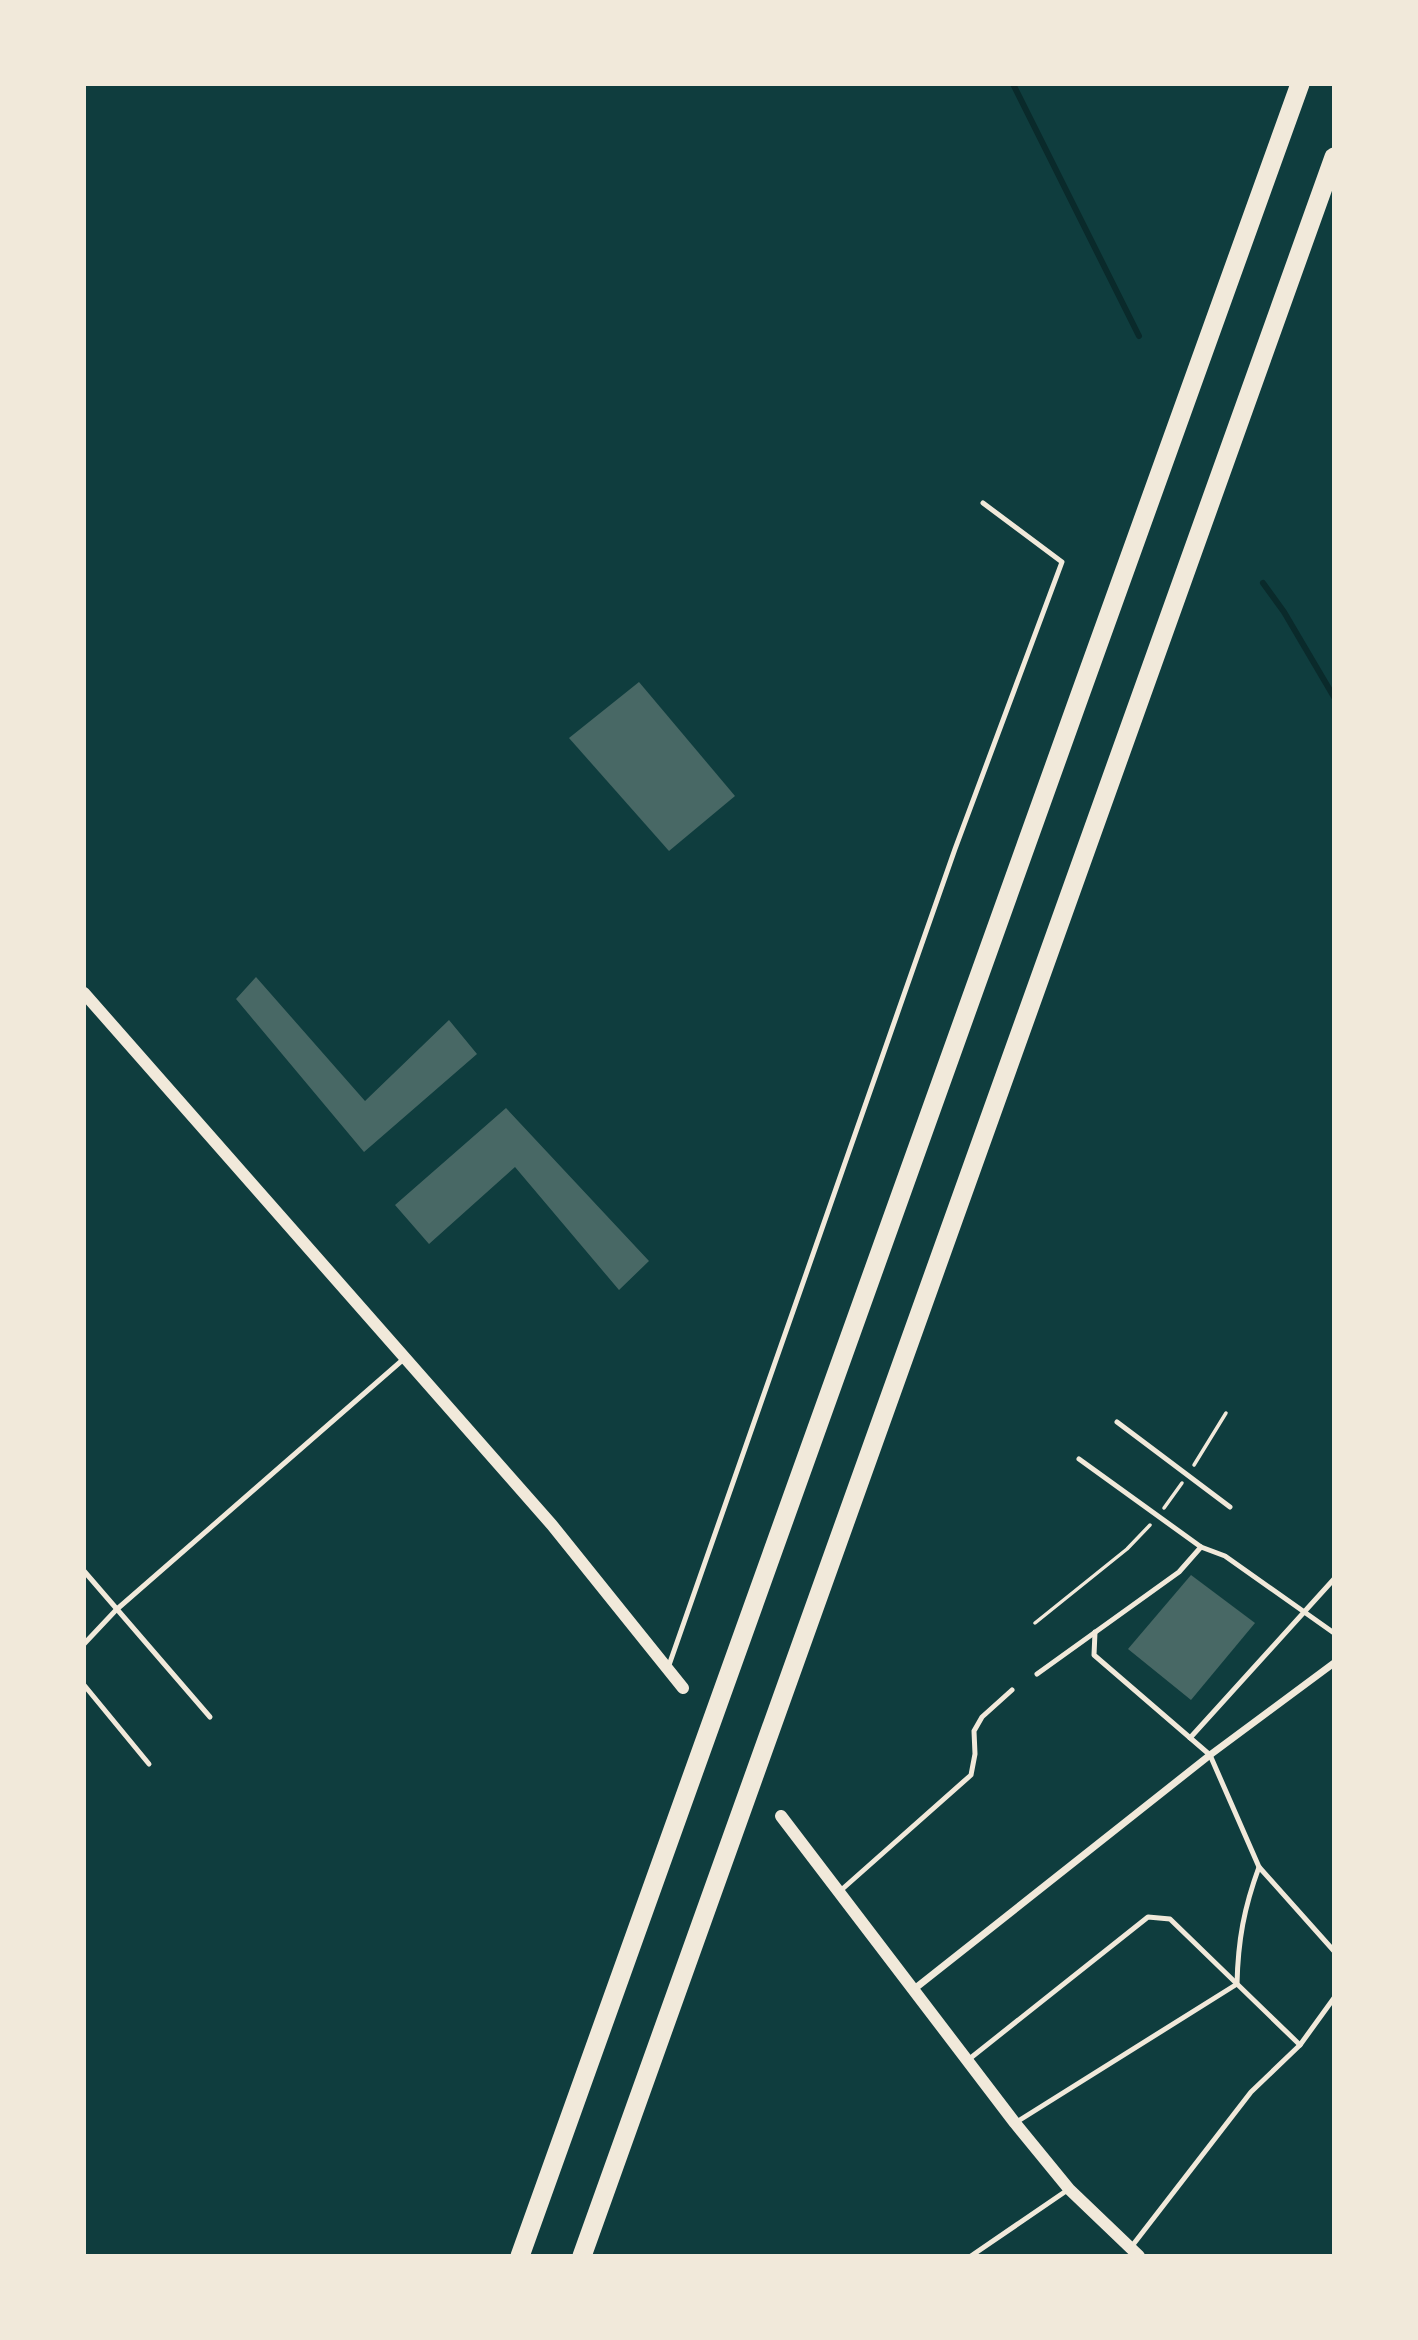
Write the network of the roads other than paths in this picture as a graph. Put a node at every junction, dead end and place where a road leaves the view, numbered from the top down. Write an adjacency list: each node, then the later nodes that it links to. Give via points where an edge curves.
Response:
1 (1300, 84): 39 (highway)
2 (1334, 157): 40 (highway)
3 (983, 503): 18 (lane, via 1062,562 955,849)
4 (84, 993): 5 (street)
5 (406, 1357): 12 (lane); 18 (street)
6 (1117, 1422): 8 (lane)
7 (1079, 1459): 9 (lane)
8 (1230, 1507)
9 (1201, 1547): 13 (lane, via 1226,1556); 14 (lane, via 1179,1572)
10 (84, 1571): 12 (lane)
11 (1334, 1579): 13 (lane)
12 (116, 1610): 16 (lane); 23 (lane)
13 (1303, 1611): 15 (lane); 24 (lane)
14 (1095, 1632): 19 (lane); 24 (lane, via 1094,1655)
15 (1334, 1633)
16 (84, 1644)
17 (1334, 1663): 25 (street)
18 (668, 1668): 21 (street)
19 (1037, 1674)
20 (84, 1685): 26 (lane)
21 (683, 1688)
22 (1012, 1690): 29 (lane, via 982,1717 974,1731 971,1775)
23 (210, 1717)
24 (1190, 1738): 25 (lane)
25 (1210, 1755): 28 (lane); 32 (street)
26 (149, 1764)
27 (781, 1816): 29 (street)
28 (1259, 1867): 30 (lane); 31 (lane, via 1237,1948)
29 (839, 1893): 32 (street)
30 (1334, 1951)
31 (1237, 1984): 34 (lane); 35 (lane, via 1170,1919 1148,1917); 36 (lane)
32 (913, 1990): 35 (street)
33 (1334, 1998): 34 (lane)
34 (1300, 2045): 38 (lane, via 1251,2092)
35 (968, 2060): 36 (street)
36 (1015, 2123): 37 (street)
37 (1069, 2189): 38 (street); 41 (lane)
38 (1134, 2252)
39 (520, 2256)
40 (582, 2256)
41 (971, 2256)

